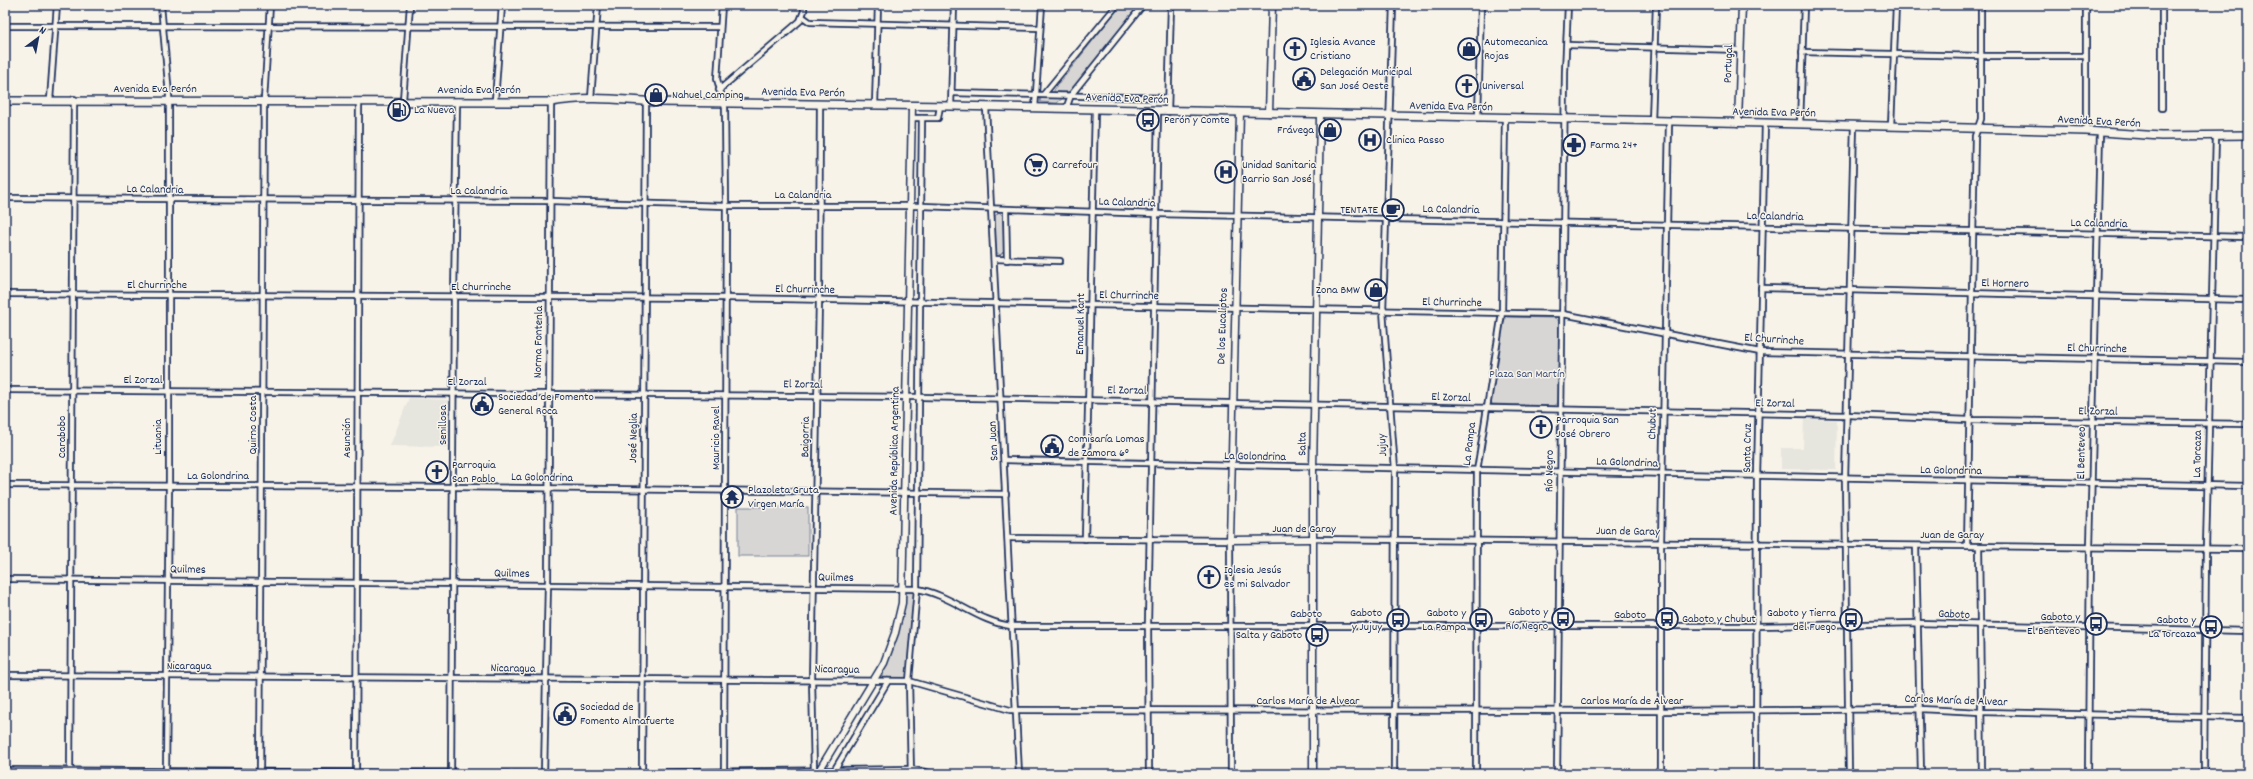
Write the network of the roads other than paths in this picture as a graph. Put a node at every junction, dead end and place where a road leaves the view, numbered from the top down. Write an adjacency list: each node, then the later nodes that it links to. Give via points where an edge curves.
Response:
1 (57, 5): 28 (street)
2 (161, 5): 31 (street, Lituania)
3 (270, 5): 32 (street, Quirno Costa)
4 (410, 5): 33 (street)
5 (502, 5): 35 (street)
6 (598, 5): 36 (street)
7 (722, 5): 34 (street, Mauricio Ravel)
8 (804, 5): 26 (street)
9 (878, 5): 27 (street)
10 (954, 5): 29 (street)
11 (1042, 5): 37 (street)
12 (1117, 5): 48 (street)
13 (1143, 5): 49 (street)
14 (1171, 5): 51 (street)
15 (1272, 5): 77 (street)
16 (1393, 5): 79 (street, Jujuy)
17 (1481, 5): 82 (street)
18 (1568, 5): 38 (street, Río Negro)
19 (1656, 5): 39 (street)
20 (1742, 5): 40 (street, Portugal)
21 (1804, 5): 41 (street)
22 (1896, 5): 42 (street)
23 (1981, 5): 43 (street)
24 (2086, 5): 44 (street)
25 (2162, 5): 71 (street)
26 (803, 17): 27 (street, via 810,22); 45 (street)
27 (878, 24): 29 (street); 65 (street)
28 (56, 25): 30 (street); 31 (street); 52 (street)
29 (954, 25): 37 (street); 46 (street)
30 (5, 26)
31 (163, 26): 32 (street); 54 (street, Lituania)
32 (269, 26): 33 (street); 55 (street, Quirno Costa)
33 (408, 27): 35 (street); 56 (street)
34 (720, 27): 36 (street); 45 (street, Mauricio Ravel, via 717,79)
35 (500, 28): 36 (street); 57 (street)
36 (597, 28): 50 (street)
37 (1040, 28): 47 (street)
38 (1567, 44): 39 (street); 84 (street, Río Negro)
39 (1654, 48): 40 (street); 85 (street)
40 (1740, 50): 87 (street, Portugal)
41 (1802, 52): 42 (street); 89 (street)
42 (1894, 54): 43 (street); 91 (street)
43 (1981, 56): 44 (street); 92 (street, via 1981,120)
44 (2085, 56): 93 (street)
45 (719, 90): 63 (street, Mauricio Ravel)
46 (952, 93): 47 (street); 68 (street)
47 (1037, 94): 48 (street); 70 (street)
48 (1044, 94): 49 (street)
49 (1071, 95): 51 (street); 72 (street)
50 (591, 98): 61 (main road, Avenida Eva Perón); 62 (main road, Avenida Eva Perón)
51 (1168, 98): 75 (street)
52 (50, 100): 53 (main road, Avenida Eva Perón); 58 (main road, Avenida Eva Perón)
53 (74, 100): 54 (main road, Avenida Eva Perón); 98 (street, Carabobo)
54 (168, 100): 55 (main road, Avenida Eva Perón); 99 (street, Lituania)
55 (264, 100): 59 (main road, Avenida Eva Perón); 100 (street, Quirno Costa)
56 (403, 100): 59 (main road, Avenida Eva Perón); 60 (main road, Avenida Eva Perón)
57 (495, 100): 60 (main road, Avenida Eva Perón); 62 (main road, Avenida Eva Perón)
58 (5, 101)
59 (359, 101): 101 (street, Asunción)
60 (457, 101): 102 (street, Senillosa)
61 (646, 101): 63 (main road, Avenida Eva Perón); 104 (street, José Neglia)
62 (551, 102): 103 (street, Norma Fontenla)
63 (722, 102): 64 (main road, Avenida Eva Perón); 106 (street, Mauricio Ravel, via 725,108)
64 (820, 104): 65 (main road, Avenida Eva Perón); 105 (street, Baigorria)
65 (874, 105): 66 (main road, Avenida Eva Perón)
66 (912, 106): 67 (main road, Avenida Eva Perón); 80 (street, Avenida República Argentina)
67 (940, 106): 68 (main road, Avenida Eva Perón); 81 (street, via 938,118)
68 (952, 106): 69 (main road, Avenida Eva Perón)
69 (986, 107): 70 (main road, Avenida Eva Perón); 109 (street, San Juan)
70 (1035, 108): 72 (main road, Avenida Eva Perón)
71 (2162, 108)
72 (1066, 109): 73 (main road, Avenida Eva Perón)
73 (1095, 110): 74 (main road, Avenida Eva Perón); 111 (street, Emanuel Kant)
74 (1158, 111): 75 (main road, Avenida Eva Perón); 112 (street)
75 (1168, 112): 76 (main road, Avenida Eva Perón)
76 (1240, 112): 77 (main road, Avenida Eva Perón); 113 (street, De los Eucaliptos)
77 (1269, 113): 78 (main road, Avenida Eva Perón)
78 (1320, 115): 79 (main road, Avenida Eva Perón); 114 (street, Salta)
79 (1389, 116): 82 (main road, Avenida Eva Perón); 115 (street, Jujuy)
80 (912, 118): 81 (street); 107 (street, Avenida República Argentina)
81 (922, 118): 108 (street, Avenida República Argentina)
82 (1478, 118): 83 (main road, Avenida Eva Perón)
83 (1505, 119): 84 (main road, Avenida Eva Perón); 116 (street, La Pampa)
84 (1566, 120): 85 (main road, Avenida Eva Perón); 117 (street, Río Negro)
85 (1652, 121): 86 (main road, Avenida Eva Perón)
86 (1669, 122): 87 (main road, Avenida Eva Perón); 118 (street, Chubut)
87 (1738, 123): 88 (main road, Avenida Eva Perón)
88 (1764, 123): 89 (main road, Avenida Eva Perón); 119 (street, Santa Cruz)
89 (1800, 124): 90 (main road, Avenida Eva Perón)
90 (1854, 125): 91 (main road, Avenida Eva Perón); 120 (street)
91 (1891, 126): 92 (main road, Avenida Eva Perón)
92 (1978, 128): 93 (main road, Avenida Eva Perón); 121 (street, via 1975,136)
93 (2086, 131): 94 (main road, Avenida Eva Perón)
94 (2100, 132): 95 (main road, Avenida Eva Perón, via 2161,136); 122 (street, El Benteveo)
95 (2216, 134): 96 (main road, Avenida Eva Perón); 123 (street, La Torcaza)
96 (2248, 135)
97 (5, 198): 98 (street, La Calandria)
98 (73, 199): 99 (street, La Calandria); 131 (street, Carabobo)
99 (168, 200): 100 (street, La Calandria); 133 (street, Lituania)
100 (264, 201): 101 (street, La Calandria); 134 (street, Quirno Costa)
101 (359, 201): 102 (street, La Calandria); 135 (street, Asunción)
102 (455, 201): 103 (street, La Calandria); 136 (street, Senillosa)
103 (551, 201): 104 (street, La Calandria); 138 (street, Norma Fontenla)
104 (646, 203): 106 (street, La Calandria); 139 (street, José Neglia)
105 (820, 205): 106 (street, La Calandria); 107 (street, La Calandria); 142 (street, Baigorria)
106 (726, 206): 140 (street, Mauricio Ravel)
107 (910, 206): 108 (street, La Calandria); 144 (street, Avenida República Argentina)
108 (922, 206): 109 (street, La Calandria); 145 (street, Avenida República Argentina)
109 (991, 209): 110 (street, La Calandria); 125 (street, San Juan)
110 (1006, 210): 111 (street, La Calandria); 126 (street)
111 (1092, 212): 112 (street, La Calandria); 147 (street, Emanuel Kant)
112 (1156, 214): 113 (street, La Calandria); 148 (street)
113 (1237, 215): 114 (street, La Calandria); 149 (street, De los Eucaliptos)
114 (1318, 217): 115 (street, La Calandria); 150 (street, Salta)
115 (1385, 219): 116 (street, La Calandria); 151 (street, Jujuy)
116 (1503, 222): 117 (street, La Calandria); 152 (street, La Pampa)
117 (1565, 222): 118 (street, La Calandria); 153 (street, Río Negro)
118 (1667, 225): 119 (street, La Calandria); 154 (street, Chubut)
119 (1762, 227): 120 (street, La Calandria); 128 (street, Santa Cruz)
120 (1852, 228): 121 (street, La Calandria); 129 (street)
121 (1973, 231): 122 (street, La Calandria); 132 (street)
122 (2097, 234): 123 (street, La Calandria); 137 (street, El Benteveo)
123 (2212, 236): 124 (street, La Calandria); 141 (street, La Torcaza)
124 (2248, 237)
125 (994, 259): 126 (street); 146 (street, San Juan)
126 (1008, 260): 127 (street)
127 (1060, 261)
128 (1761, 288): 129 (street, El Hornero); 155 (street, Santa Cruz)
129 (1850, 291): 132 (street, El Hornero); 156 (street)
130 (5, 294): 131 (street, El Churrinche)
131 (73, 294): 133 (street, El Churrinche); 162 (street, Carabobo)
132 (1972, 294): 137 (street, El Hornero); 157 (street)
133 (168, 295): 134 (street, El Churrinche); 163 (street, Lituania)
134 (263, 295): 135 (street, El Churrinche); 164 (street, Quirno Costa)
135 (358, 296): 136 (street, El Churrinche); 165 (street, Asunción)
136 (454, 296): 138 (street, El Churrinche); 166 (street, Senillosa)
137 (2095, 296): 141 (street, El Hornero); 158 (street, El Benteveo)
138 (550, 297): 139 (street, El Churrinche); 167 (street, Norma Fontenla)
139 (645, 298): 140 (street, El Churrinche); 168 (street, José Neglia)
140 (726, 298): 142 (street, El Churrinche); 169 (street, Mauricio Ravel)
141 (2211, 299): 143 (street, El Hornero); 159 (street, La Torcaza)
142 (819, 300): 144 (street, El Churrinche); 170 (street, Baigorria)
143 (2248, 300)
144 (908, 302): 145 (street, El Churrinche); 171 (street, Avenida República Argentina)
145 (922, 302): 146 (street, El Churrinche); 172 (street, Avenida República Argentina)
146 (996, 302): 147 (street, El Churrinche); 173 (street, San Juan)
147 (1091, 305): 148 (street, El Churrinche); 174 (street, Emanuel Kant)
148 (1154, 306): 149 (street, El Churrinche); 175 (street)
149 (1235, 308): 150 (street, El Churrinche); 176 (street, De los Eucaliptos)
150 (1316, 310): 151 (street, El Churrinche); 177 (street, Salta)
151 (1383, 311): 152 (street, El Churrinche); 178 (street, Jujuy)
152 (1502, 314): 153 (street, El Churrinche); 179 (street, La Pampa)
153 (1563, 314): 154 (street, El Churrinche); 180 (street, Río Negro)
154 (1664, 334): 155 (street, El Churrinche); 181 (street, Chubut)
155 (1760, 352): 156 (street, El Churrinche); 182 (street, Santa Cruz)
156 (1849, 354): 157 (street, El Churrinche); 183 (street)
157 (1971, 356): 158 (street, El Churrinche); 184 (street)
158 (2094, 359): 159 (street, El Churrinche); 185 (street, El Benteveo)
159 (2210, 361): 160 (street, El Churrinche); 186 (street, La Torcaza)
160 (2248, 362)
161 (5, 390): 162 (street, El Zorzal)
162 (72, 390): 163 (street, El Zorzal); 202 (street, Carabobo)
163 (168, 390): 164 (street, El Zorzal); 203 (street, Lituania)
164 (263, 390): 165 (street, El Zorzal); 205 (street, Quirno Costa)
165 (358, 391): 166 (street, El Zorzal); 207 (street, Asunción)
166 (454, 392): 167 (street, El Zorzal); 208 (street, Senillosa)
167 (549, 393): 168 (street, El Zorzal); 209 (street, Norma Fontenla)
168 (645, 394): 169 (street, El Zorzal); 210 (street, José Neglia)
169 (725, 394): 170 (street, El Zorzal); 211 (street, Mauricio Ravel)
170 (817, 396): 171 (street, El Zorzal); 212 (street, Baigorria)
171 (906, 396): 172 (street, El Zorzal); 213 (street, Avenida República Argentina)
172 (920, 396): 173 (street, El Zorzal); 214 (street, Avenida República Argentina)
173 (1001, 398): 174 (street, El Zorzal); 188 (street, San Juan)
174 (1089, 400): 175 (street, El Zorzal); 189 (street, Emanuel Kant)
175 (1152, 401): 176 (street, El Zorzal); 190 (street)
176 (1232, 403): 177 (street, El Zorzal); 191 (street, De los Eucaliptos)
177 (1314, 405): 178 (street, El Zorzal); 192 (street, Salta)
178 (1391, 406): 179 (street, El Zorzal); 193 (street, Jujuy)
179 (1485, 409): 180 (street, El Zorzal); 194 (street, La Pampa)
180 (1561, 410): 181 (street, El Zorzal); 195 (street, Río Negro)
181 (1663, 412): 182 (street, El Zorzal); 196 (street, Chubut)
182 (1759, 414): 183 (street, El Zorzal); 197 (street, Santa Cruz)
183 (1847, 415): 184 (street, El Zorzal); 198 (street)
184 (1969, 420): 185 (street, El Zorzal); 199 (street)
185 (2093, 422): 186 (street, El Zorzal); 200 (street, El Benteveo)
186 (2208, 423): 187 (street, El Zorzal); 204 (street, La Torcaza)
187 (2248, 424)
188 (1005, 460): 189 (street, La Golondrina); 215 (street, San Juan)
189 (1087, 463): 190 (street, La Golondrina); 217 (street, Emanuel Kant)
190 (1151, 464): 191 (street, La Golondrina); 218 (street)
191 (1231, 466): 192 (street, La Golondrina); 220 (street, De los Eucaliptos)
192 (1313, 468): 193 (street, La Golondrina); 219 (street, Salta)
193 (1395, 469): 194 (street, La Golondrina); 221 (street, Jujuy)
194 (1477, 471): 195 (street, La Golondrina); 222 (street, La Pampa)
195 (1560, 471): 196 (street, La Golondrina); 223 (street, Río Negro)
196 (1662, 474): 197 (street, La Golondrina); 224 (street, Chubut)
197 (1757, 477): 198 (street, La Golondrina); 225 (street, Santa Cruz)
198 (1845, 479): 199 (street, La Golondrina); 226 (street)
199 (1968, 482): 200 (street, La Golondrina); 228 (street)
200 (2092, 484): 204 (street, La Golondrina); 230 (street, El Benteveo)
201 (5, 485): 202 (street, La Golondrina)
202 (72, 485): 203 (street, La Golondrina); 234 (street, Carabobo)
203 (169, 485): 205 (street, La Golondrina); 235 (street, Lituania)
204 (2207, 485): 206 (street, La Golondrina); 231 (street, La Torcaza)
205 (263, 486): 207 (street, La Golondrina); 236 (street, Quirno Costa)
206 (2248, 486)
207 (357, 487): 208 (street, La Golondrina); 237 (street, Asunción)
208 (453, 487): 209 (street, La Golondrina); 238 (street, Senillosa)
209 (548, 488): 210 (street, La Golondrina); 239 (street, Norma Fontenla)
210 (644, 489): 211 (street, La Golondrina); 240 (street, José Neglia)
211 (726, 489): 212 (street, La Golondrina); 241 (street, Mauricio Ravel)
212 (815, 490): 213 (street, La Golondrina); 242 (street, Baigorria)
213 (905, 492): 214 (street, La Golondrina); 243 (street, Avenida República Argentina)
214 (918, 492): 215 (street, La Golondrina); 244 (street, Avenida República Argentina)
215 (1006, 494): 216 (street, San Juan)
216 (1008, 538): 217 (street, Juan de Garay); 254 (street, San Juan)
217 (1085, 539): 218 (street, Juan de Garay)
218 (1149, 539): 220 (street, Juan de Garay); 246 (street)
219 (1313, 539): 220 (street, Juan de Garay); 221 (street, Juan de Garay); 247 (street, Salta)
220 (1230, 540): 249 (street)
221 (1394, 542): 222 (street, Juan de Garay); 250 (street, Jujuy)
222 (1476, 542): 223 (street, Juan de Garay); 251 (street, La Pampa)
223 (1559, 542): 224 (street, Juan de Garay); 252 (street, Río Negro)
224 (1661, 543): 225 (street, Juan de Garay); 253 (street, Chubut)
225 (1756, 543): 226 (street, Juan de Garay); 255 (street, Santa Cruz)
226 (1845, 544): 227 (street, Juan de Garay); 248 (street)
227 (1916, 546): 228 (street, Juan de Garay); 245 (street)
228 (1967, 546): 229 (street, Juan de Garay)
229 (1979, 546): 230 (street, Juan de Garay); 256 (street)
230 (2090, 548): 231 (street, Juan de Garay); 257 (street, El Benteveo)
231 (2206, 548): 232 (street, Juan de Garay); 258 (street, La Torcaza)
232 (2248, 549)
233 (5, 580): 234 (street, Quilmes)
234 (72, 580): 235 (street, Quilmes); 261 (street, Carabobo)
235 (168, 580): 236 (street, Quilmes); 262 (street, Lituania)
236 (262, 581): 237 (street, Quilmes); 263 (street, Quirno Costa)
237 (357, 582): 238 (street, Quilmes); 264 (street, Asunción)
238 (453, 583): 239 (street, Quilmes); 265 (street, Senillosa)
239 (548, 584): 240 (street, Quilmes); 266 (street, Norma Fontenla)
240 (642, 585): 241 (street, Quilmes); 267 (street, José Neglia)
241 (724, 587): 242 (street, Quilmes); 268 (street, Mauricio Ravel)
242 (815, 588): 243 (street, Quilmes); 269 (street, Baigorria)
243 (903, 589): 244 (street, Quilmes); 270 (street, Avenida República Argentina, via 890,649)
244 (917, 589): 254 (street, Quilmes); 272 (street, Avenida República Argentina)
245 (1918, 623): 248 (street, Gaboto); 256 (street, Gaboto); 273 (street)
246 (1148, 624): 249 (street, Gaboto); 254 (street, Gaboto); 277 (street)
247 (1313, 624): 249 (street, Gaboto); 250 (street, Gaboto); 274 (street, Salta)
248 (1846, 624): 255 (street, Gaboto); 275 (street)
249 (1231, 625): 278 (street)
250 (1394, 625): 251 (street, Gaboto); 279 (street, Jujuy)
251 (1476, 625): 252 (street, Gaboto); 280 (street, La Pampa)
252 (1558, 625): 253 (street, Gaboto); 281 (street, Río Negro)
253 (1661, 625): 255 (street, Gaboto); 282 (street, Chubut)
254 (1011, 626): 276 (street, San Juan)
255 (1756, 626): 283 (street, Santa Cruz)
256 (1979, 626): 257 (street, Gaboto); 284 (street)
257 (2089, 629): 258 (street, Gaboto); 285 (street, El Benteveo)
258 (2205, 630): 259 (street, Gaboto); 286 (street, La Torcaza)
259 (2248, 631)
260 (5, 675): 261 (street, Nicaragua)
261 (71, 675): 262 (street, Nicaragua); 289 (street, Carabobo)
262 (167, 676): 263 (street, Nicaragua); 293 (street, Lituania)
263 (262, 676): 264 (street, Nicaragua); 294 (street, Quirno Costa)
264 (356, 678): 265 (street, Nicaragua); 295 (street, Asunción)
265 (452, 678): 266 (street, Nicaragua); 296 (street, Senillosa)
266 (546, 679): 267 (street, Nicaragua); 299 (street, Norma Fontenla)
267 (642, 680): 268 (street, Nicaragua); 301 (street, José Neglia)
268 (723, 680): 269 (street, Nicaragua); 297 (street, Mauricio Ravel)
269 (812, 680): 270 (street, Nicaragua); 290 (street, Baigorria)
270 (875, 681): 271 (street, Nicaragua); 290 (street, Avenida República Argentina)
271 (888, 681): 272 (street, Nicaragua); 291 (street)
272 (910, 681): 276 (street, Nicaragua); 292 (street, Avenida República Argentina)
273 (1920, 709): 275 (street, Carlos María de Alvear); 284 (street, Carlos María de Alvear); 313 (street)
274 (1313, 710): 278 (street, Carlos María de Alvear); 279 (street, Carlos María de Alvear); 306 (street, Salta)
275 (1847, 710): 283 (street, Carlos María de Alvear); 312 (street)
276 (1016, 711): 277 (street, Carlos María de Alvear); 303 (street, San Juan)
277 (1148, 711): 278 (street, Carlos María de Alvear); 304 (street)
278 (1231, 711): 305 (street)
279 (1395, 711): 280 (street, Carlos María de Alvear); 307 (street, Jujuy)
280 (1476, 711): 281 (street, Carlos María de Alvear); 308 (street, La Pampa)
281 (1558, 711): 282 (street, Carlos María de Alvear); 309 (street, Río Negro)
282 (1661, 711): 283 (street, Carlos María de Alvear); 310 (street, Chubut)
283 (1756, 711): 311 (street, Santa Cruz)
284 (1981, 712): 285 (street, Carlos María de Alvear); 314 (street)
285 (2089, 713): 286 (street, Carlos María de Alvear); 315 (street, El Benteveo)
286 (2204, 717): 287 (street, Carlos María de Alvear); 316 (street, La Torcaza)
287 (2248, 718)
288 (5, 770): 289 (street)
289 (70, 772): 293 (street)
290 (816, 772): 291 (street); 297 (street)
291 (833, 772): 292 (street)
292 (911, 772): 302 (street)
293 (166, 773): 294 (street)
294 (260, 773): 295 (street)
295 (356, 773): 296 (street)
296 (451, 773): 298 (street)
297 (724, 773): 301 (street)
298 (539, 774)
299 (544, 774)
300 (553, 774): 301 (street)
301 (642, 774)
302 (934, 774)
303 (1020, 774)
304 (1149, 774)
305 (1231, 774)
306 (1313, 774)
307 (1394, 774)
308 (1476, 774)
309 (1557, 774)
310 (1661, 774)
311 (1756, 774)
312 (1849, 774)
313 (1921, 774)
314 (1982, 774)
315 (2088, 774)
316 (2204, 774)

